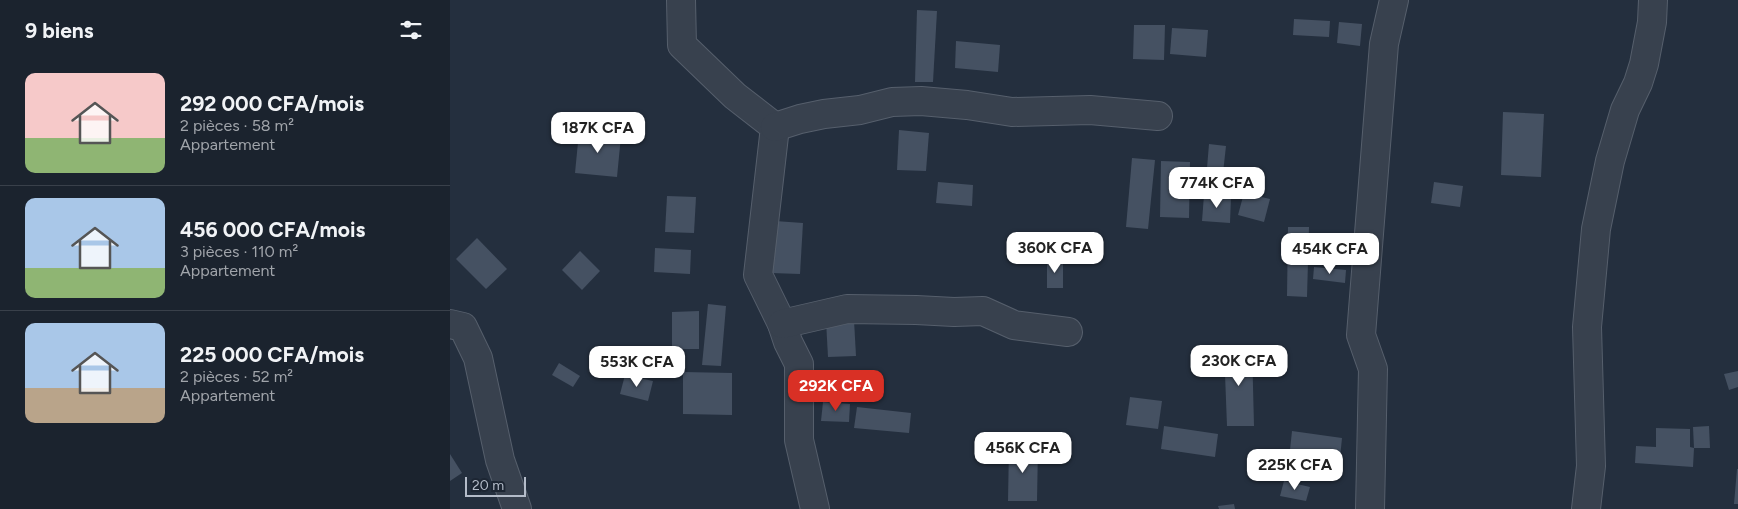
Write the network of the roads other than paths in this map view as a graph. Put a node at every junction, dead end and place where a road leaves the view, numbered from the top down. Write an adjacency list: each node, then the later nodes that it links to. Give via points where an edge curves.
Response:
1 (681, 0): 5 (street, via 682,45 735,96)
2 (1394, 0): 11 (street, via 1384,44 1361,335 1373,369)
3 (1654, 0): 12 (street, via 1644,64 1625,110 1610,161 1596,230 1587,328 1590,466)
4 (1158, 116): 5 (street, via 1090,110 1012,112 967,105 892,102 800,119)
5 (775, 127): 7 (street, via 758,275)
6 (450, 324): 9 (street, via 463,327 478,358 500,460)
7 (782, 324): 8 (street, via 847,309 983,310 1014,325); 10 (street, via 799,364 799,440)
8 (1068, 332)
9 (517, 509)
10 (815, 509)
11 (1370, 509)
12 (1586, 509)

